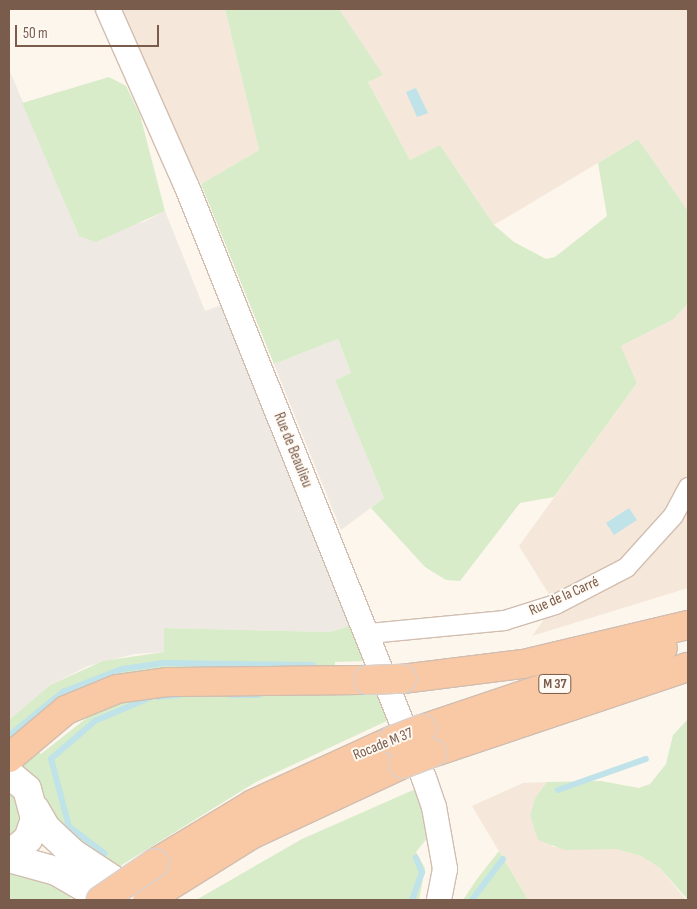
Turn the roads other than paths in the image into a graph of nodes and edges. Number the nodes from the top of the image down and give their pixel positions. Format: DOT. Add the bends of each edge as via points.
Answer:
graph roads {
  1 [pos="108,9"];
  2 [pos="688,486"];
  3 [pos="688,625"];
  4 [pos="369,633"];
  5 [pos="688,640"];
  6 [pos="688,667"];
  7 [pos="427,741"];
  8 [pos="398,752"];
  9 [pos="9,758"];
  10 [pos="9,774"];
  11 [pos="35,809"];
  12 [pos="9,857"];
  13 [pos="101,900"];
  14 [pos="106,900"];
  15 [pos="146,900"];
  16 [pos="439,900"];
  1 -- 4 [label="street, Rue de Beaulieu" via="173,152"];
  2 -- 4 [label="street, Rue de la Carré" via="674,515 626,567 555,604 504,620"];
  3 -- 9 [label="highway, bridge" via="523,664 402,679 175,682 117,689 66,710"];
  4 -- 16 [label="street, Rue de Beaulieu" via="434,807 445,869"];
  5 -- 7 [label="highway, Rocade M 37 / M 37"];
  6 -- 7 [label="highway, Rocade M 37 / M 37"];
  7 -- 8 [label="highway, Rocade M 37 / M 37, bridge"];
  8 -- 13 [label="highway, Rocade M 37 / M 37, bridge" via="252,804 155,862"];
  8 -- 15 [label="highway, Rocade M 37 / M 37"];
  10 -- 11 [label="main road" via="26,789"];
  11 -- 12 [label="main road" via="28,839"];
  11 -- 15 [label="main road" via="46,828 74,854"];
  12 -- 14 [label="main road" via="56,871"];
}
